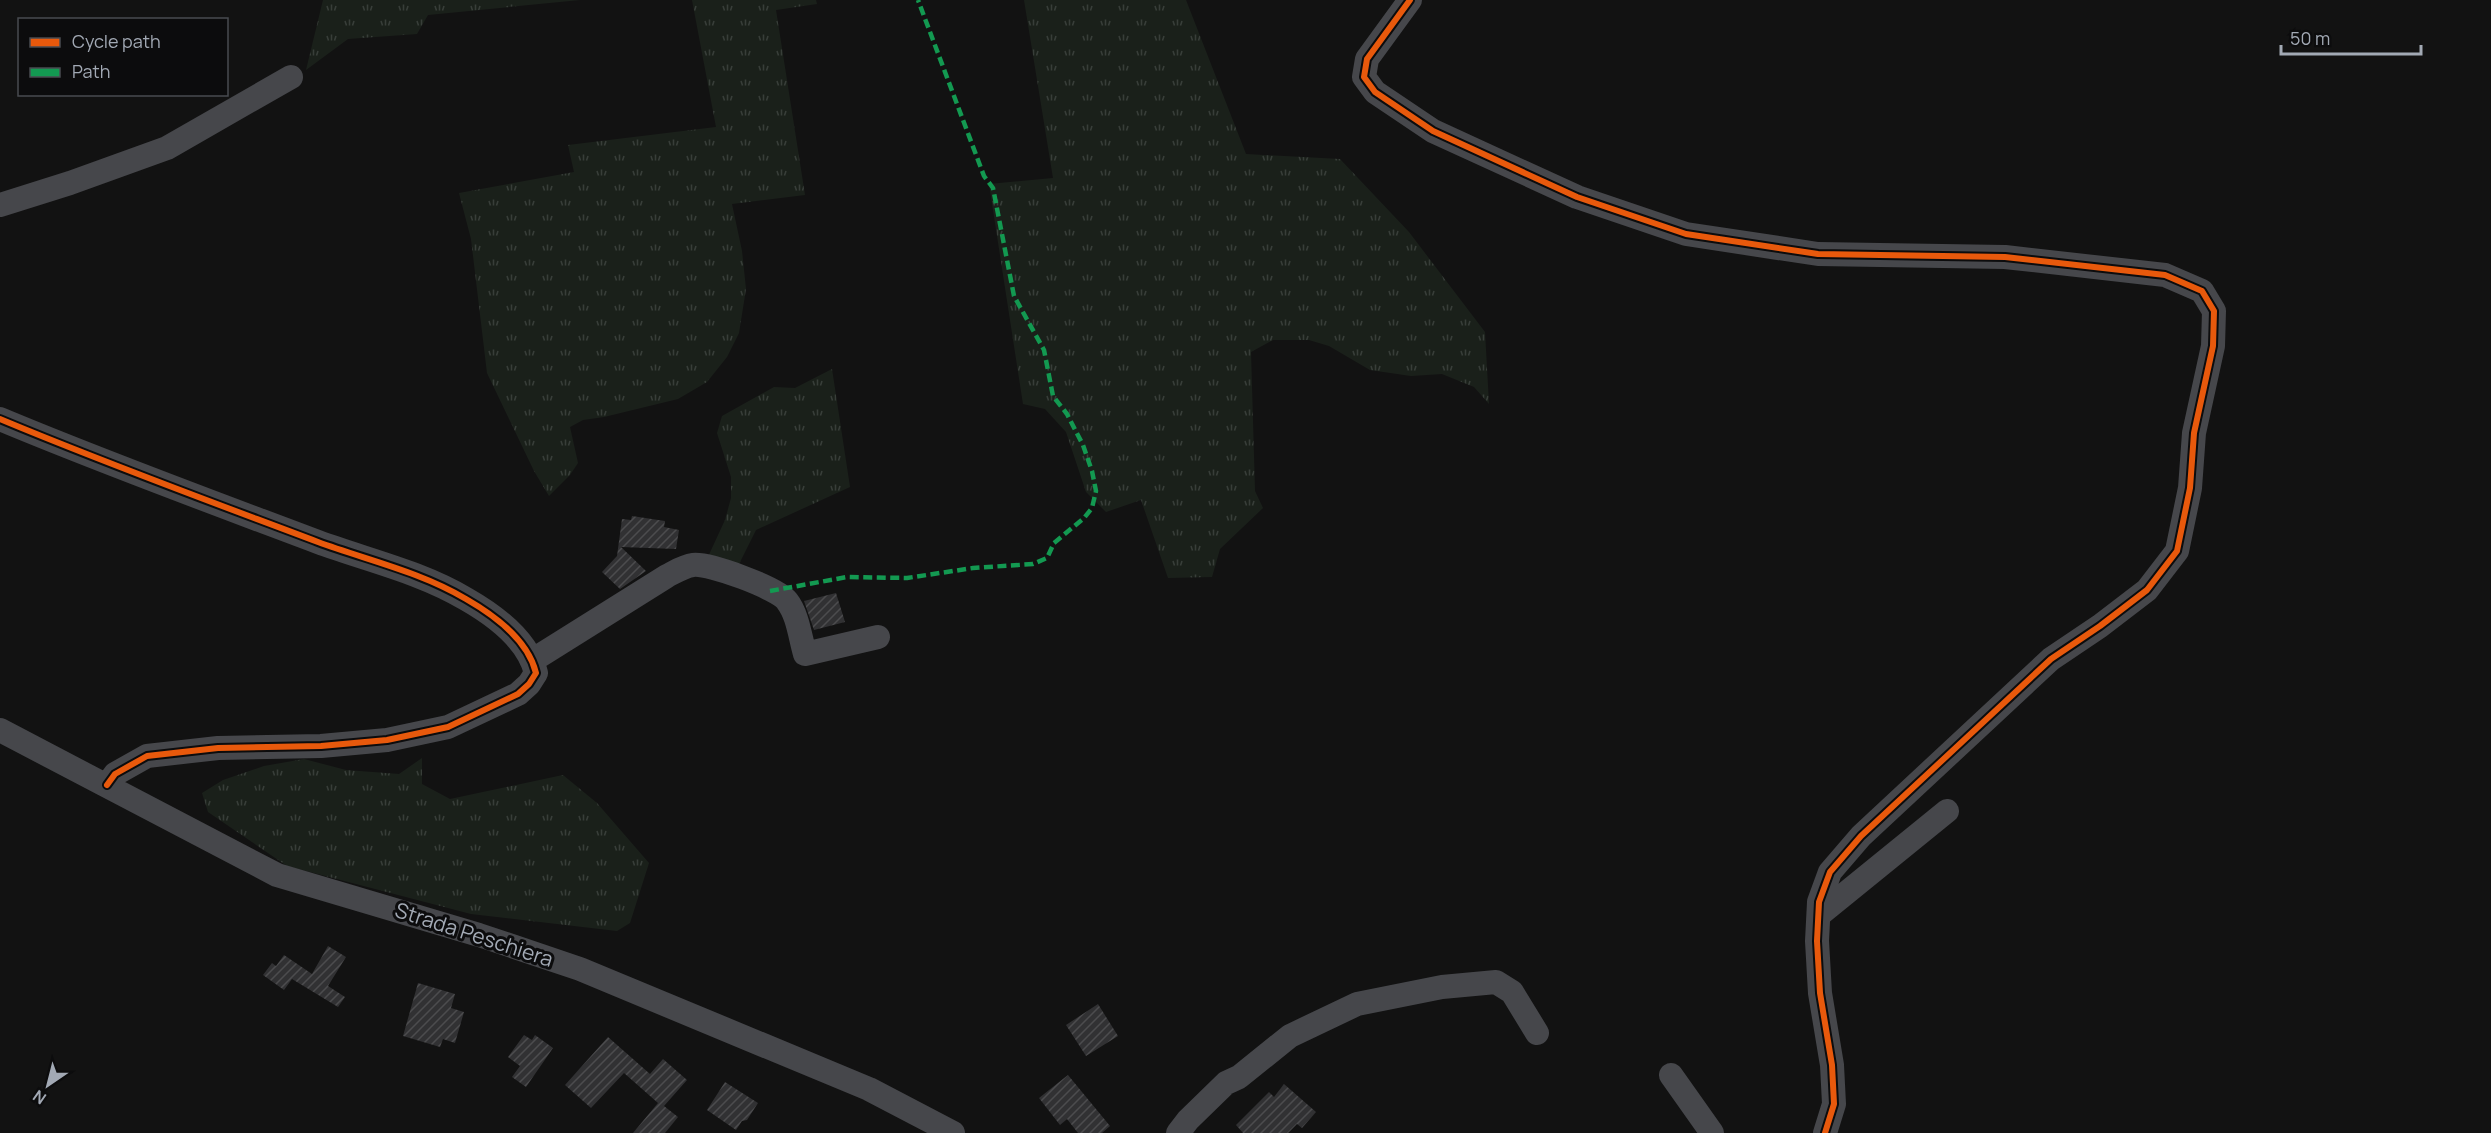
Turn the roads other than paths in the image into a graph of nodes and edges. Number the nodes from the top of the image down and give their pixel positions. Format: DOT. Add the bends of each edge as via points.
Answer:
graph roads {
  1 [pos="1410,0"];
  2 [pos="291,77"];
  3 [pos="0,205"];
  4 [pos="0,419"];
  5 [pos="878,637"];
  6 [pos="533,660"];
  7 [pos="0,730"];
  8 [pos="107,785"];
  9 [pos="1947,811"];
  10 [pos="1819,915"];
  11 [pos="1537,1033"];
  12 [pos="1671,1075"];
  13 [pos="1167,1130"];
  14 [pos="953,1133"];
  15 [pos="1712,1133"];
  16 [pos="1825,1133"];
  1 -- 10 [label="street" via="1367,59 1364,77 1375,92 1433,131 1577,197 1686,234 1818,254 2005,257 2165,276 2202,291 2214,311 2213,346 2194,433 2190,488 2177,551 2147,590 2051,659 1862,836 1830,872 1819,902"];
  2 -- 3 [label="street" via="167,148"];
  4 -- 6 [label="street" via="224,507 415,575 466,598 497,620"];
  5 -- 6 [label="street" via="805,654 786,598 710,566 691,565"];
  6 -- 8 [label="street" via="536,673 518,693 448,727 387,740 218,748 147,756 115,774"];
  7 -- 8 [label="street, Strada Peschiera"];
  8 -- 14 [label="street, Strada Peschiera" via="277,875 580,969 869,1089"];
  9 -- 10 [label="street"];
  10 -- 16 [label="street" via="1820,993 1834,1104"];
  11 -- 13 [label="street" via="1512,992 1496,982 1442,987 1357,1004 1290,1035 1226,1083 1188,1120"];
  12 -- 15 [label="street"];
}
